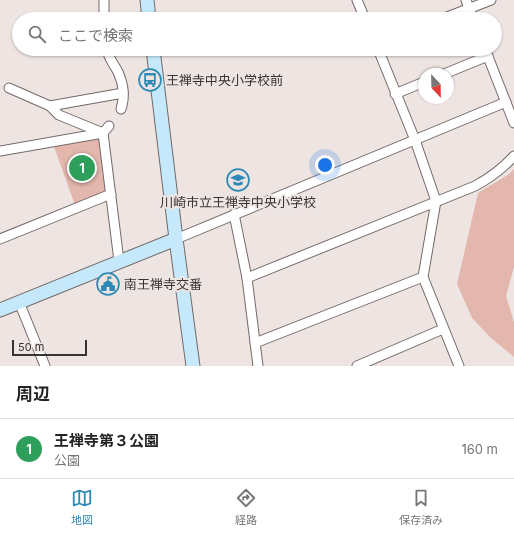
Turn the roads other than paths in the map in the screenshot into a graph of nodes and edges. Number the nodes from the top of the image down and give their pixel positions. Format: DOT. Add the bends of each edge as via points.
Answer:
graph roads {
  1 [pos="104,0"];
  2 [pos="147,0"];
  3 [pos="357,0"];
  4 [pos="491,0"];
  5 [pos="467,4"];
  6 [pos="104,12"];
  7 [pos="148,12"];
  8 [pos="362,12"];
  9 [pos="454,12"];
  10 [pos="109,56"];
  11 [pos="154,56"];
  12 [pos="381,56"];
  13 [pos="480,56"];
  14 [pos="487,56"];
  15 [pos="454,69"];
  16 [pos="418,85"];
  17 [pos="9,88"];
  18 [pos="123,94"];
  19 [pos="396,94"];
  20 [pos="506,102"];
  21 [pos="50,106"];
  22 [pos="121,109"];
  23 [pos="514,123"];
  24 [pos="106,129"];
  25 [pos="415,140"];
  26 [pos="0,151"];
  27 [pos="514,156"];
  28 [pos="111,194"];
  29 [pos="436,201"];
  30 [pos="234,214"];
  31 [pos="0,239"];
  32 [pos="176,239"];
  33 [pos="119,261"];
  34 [pos="424,277"];
  35 [pos="247,278"];
  36 [pos="19,302"];
  37 [pos="0,310"];
  38 [pos="443,329"];
  39 [pos="255,343"];
  40 [pos="45,366"];
  41 [pos="193,366"];
  42 [pos="258,366"];
  43 [pos="357,366"];
  44 [pos="459,366"];
  1 -- 6 [label="street"];
  2 -- 7 [label="street"];
  3 -- 8 [label="street"];
  4 -- 5 [label="street"];
  5 -- 9 [label="street"];
  10 -- 18 [label="street" via="118,73"];
  11 -- 32 [label="street"];
  12 -- 19 [label="street"];
  13 -- 15 [label="street"];
  14 -- 20 [label="street"];
  16 -- 19 [label="street"];
  17 -- 21 [label="street"];
  18 -- 21 [label="street"];
  18 -- 22 [label="street"];
  19 -- 25 [label="street"];
  20 -- 23 [label="street"];
  20 -- 25 [label="street"];
  21 -- 24 [label="street" via="59,116"];
  24 -- 26 [label="street"];
  24 -- 28 [label="street"];
  25 -- 29 [label="street"];
  25 -- 30 [label="street"];
  27 -- 29 [label="street" via="482,182"];
  28 -- 31 [label="street"];
  28 -- 33 [label="street"];
  29 -- 34 [label="street"];
  29 -- 35 [label="street"];
  30 -- 32 [label="street"];
  30 -- 35 [label="street"];
  32 -- 33 [label="street"];
  32 -- 41 [label="street"];
  33 -- 36 [label="street"];
  34 -- 38 [label="street"];
  34 -- 39 [label="street"];
  35 -- 39 [label="street"];
  36 -- 37 [label="street"];
  36 -- 40 [label="street"];
  38 -- 43 [label="street"];
  38 -- 44 [label="street"];
  39 -- 42 [label="street"];
}
